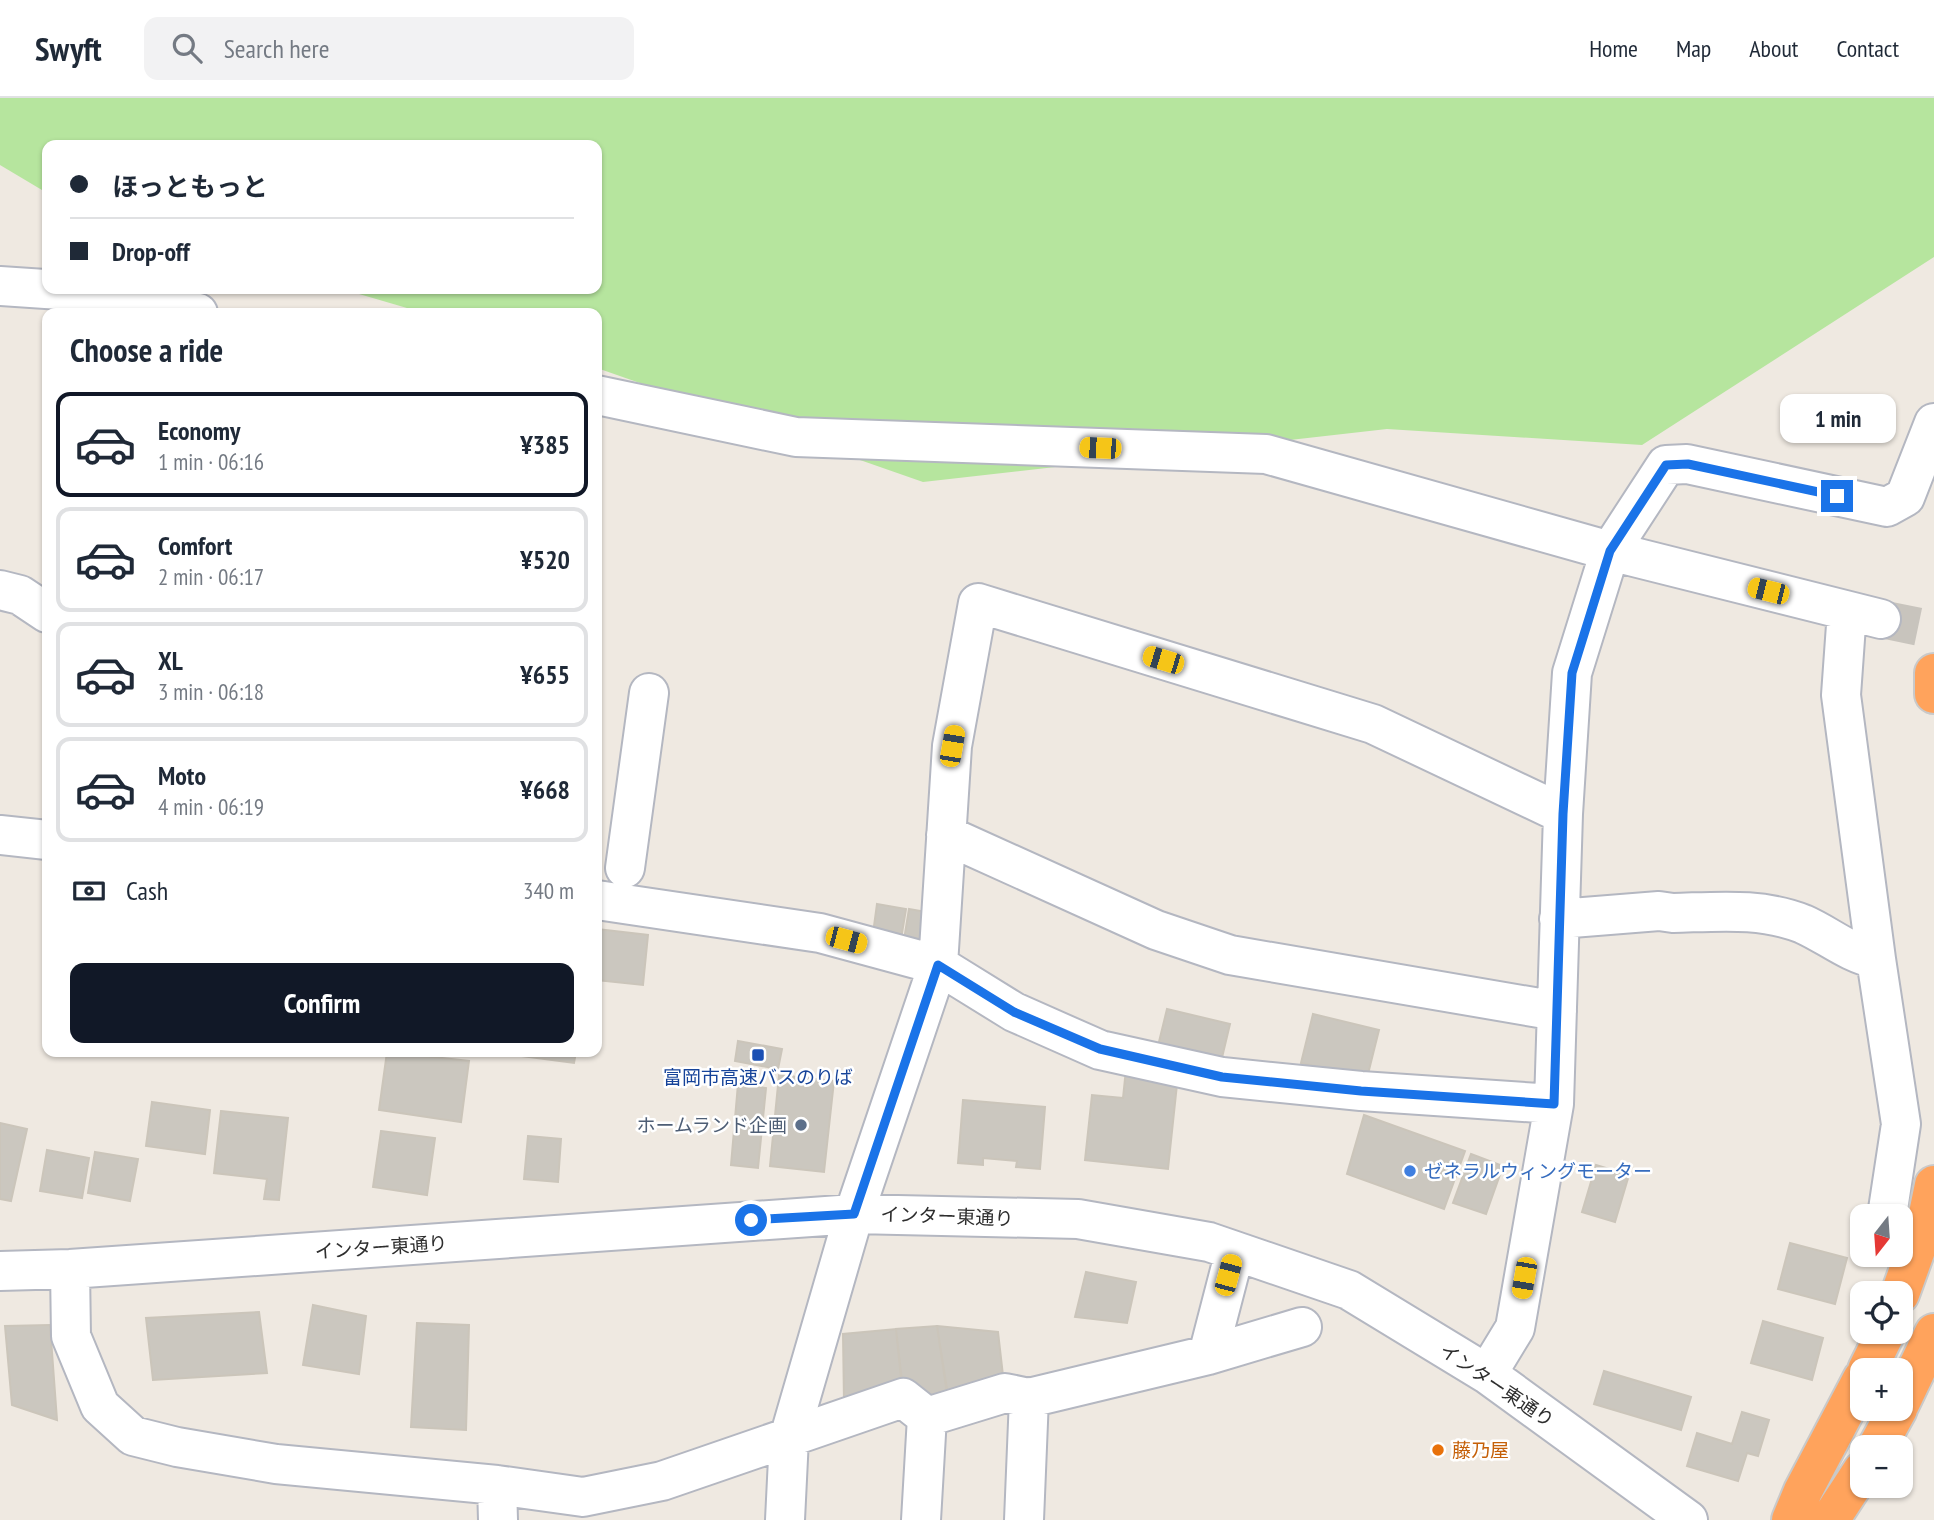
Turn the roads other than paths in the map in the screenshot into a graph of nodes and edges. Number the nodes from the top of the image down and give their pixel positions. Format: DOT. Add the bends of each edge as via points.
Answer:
graph roads {
  1 [pos="0,286"];
  2 [pos="42,289"];
  3 [pos="100,294"];
  4 [pos="172,308"];
  5 [pos="602,396"];
  6 [pos="1934,423"];
  7 [pos="1610,551"];
  8 [pos="0,590"];
  9 [pos="42,609"];
  10 [pos="1934,673"];
  11 [pos="649,693"];
  12 [pos="1934,694"];
  13 [pos="1563,814"];
  14 [pos="0,835"];
  15 [pos="946,835"];
  16 [pos="42,839"];
  17 [pos="602,846"];
  18 [pos="625,868"];
  19 [pos="602,901"];
  20 [pos="662,909"];
  21 [pos="1559,919"];
  22 [pos="1876,959"];
  23 [pos="938,965"];
  24 [pos="1557,1011"];
  25 [pos="1554,1104"];
  26 [pos="1934,1185"];
  27 [pos="1889,1204"];
  28 [pos="854,1214"];
  29 [pos="1235,1251"];
  30 [pos="70,1269"];
  31 [pos="0,1271"];
  32 [pos="1905,1281"];
  33 [pos="1302,1327"];
  34 [pos="1934,1333"];
  35 [pos="1208,1355"];
  36 [pos="1487,1374"];
  37 [pos="1913,1377"];
  38 [pos="1029,1398"];
  39 [pos="1850,1403"];
  40 [pos="926,1417"];
  41 [pos="789,1438"];
  42 [pos="1850,1489"];
  43 [pos="497,1503"];
  44 [pos="785,1520"];
  45 [pos="921,1520"];
  46 [pos="1024,1520"];
  47 [pos="1688,1520"];
  48 [pos="1791,1520"];
  49 [pos="1830,1520"];
  1 -- 2 [label="street"];
  3 -- 4 [label="street"];
  5 -- 7 [label="street" via="796,438 1266,454"];
  6 -- 7 [label="street" via="1905,497 1887,507 1688,464 1666,465"];
  7 -- 13 [label="street" via="1572,673"];
  7 -- 22 [label="street" via="1864,615 1841,695"];
  8 -- 9 [label="street" via="20,595"];
  10 -- 12 [label="highway"];
  11 -- 18 [label="street"];
  13 -- 15 [label="street" via="1373,724 978,603 952,746"];
  13 -- 21 [label="street"];
  14 -- 16 [label="street"];
  15 -- 23 [label="street"];
  15 -- 24 [label="street" via="1156,930 1230,955"];
  17 -- 18 [label="street"];
  18 -- 20 [label="street"];
  19 -- 20 [label="street"];
  20 -- 23 [label="street" via="820,933"];
  21 -- 22 [label="street" via="1659,911 1760,912 1802,924 1859,956"];
  21 -- 24 [label="street"];
  22 -- 27 [label="street" via="1901,1124"];
  23 -- 25 [label="street" via="1014,1012 1100,1049 1222,1077"];
  23 -- 28 [label="street"];
  24 -- 25 [label="street"];
  25 -- 36 [label="street" via="1515,1328"];
  26 -- 32 [label="highway"];
  28 -- 29 [label="street, インター東通り" via="1078,1219 1209,1242"];
  28 -- 30 [label="street, インター東通り"];
  28 -- 41 [label="street"];
  29 -- 35 [label="street"];
  29 -- 36 [label="street, インター東通り" via="1349,1290"];
  30 -- 31 [label="street, インター東通り"];
  30 -- 43 [label="street" via="71,1336 100,1406 133,1436"];
  33 -- 35 [label="street"];
  34 -- 37 [label="highway"];
  35 -- 38 [label="street"];
  36 -- 47 [label="street, インター東通り"];
  38 -- 40 [label="street" via="1005,1393"];
  38 -- 46 [label="street"];
  39 -- 48 [label="highway"];
  40 -- 41 [label="street" via="903,1398"];
  40 -- 45 [label="street"];
  41 -- 43 [label="street" via="662,1481 583,1497"];
  41 -- 44 [label="street"];
  42 -- 49 [label="highway"];
}
